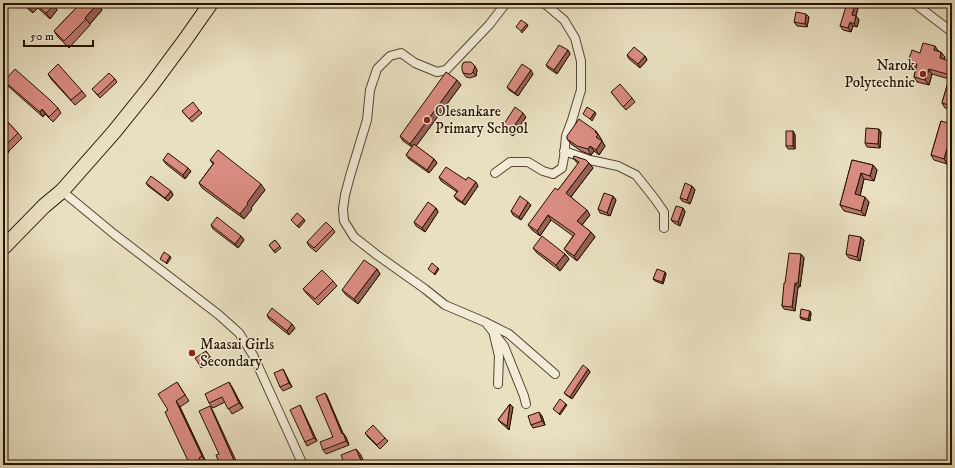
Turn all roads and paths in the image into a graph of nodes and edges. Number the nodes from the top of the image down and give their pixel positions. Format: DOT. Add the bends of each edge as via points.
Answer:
graph roads {
  1 [pos="211,3"];
  2 [pos="506,3"];
  3 [pos="544,3"];
  4 [pos="914,3"];
  5 [pos="952,32"];
  6 [pos="564,151"];
  7 [pos="495,173"];
  8 [pos="62,191"];
  9 [pos="664,228"];
  10 [pos="3,248"];
  11 [pos="485,322"];
  12 [pos="494,334"];
  13 [pos="555,374"];
  14 [pos="498,384"];
  15 [pos="526,404"];
  16 [pos="303,465"];
  1 -- 8 [label="highway" via="114,132"];
  2 -- 11 [label="street" via="446,70 437,72 415,63 401,53 390,56 378,69 370,90 367,120 343,209 344,221 354,237 445,305"];
  3 -- 6 [label="street" via="564,20 575,38 581,61 581,90 566,136"];
  4 -- 5 [label="street"];
  6 -- 7 [label="street" via="562,168 553,174 528,162 510,162"];
  6 -- 9 [label="street" via="618,166 636,175 664,212"];
  8 -- 10 [label="highway"];
  8 -- 16 [label="street" via="239,333 253,355"];
  11 -- 12 [label="street"];
  11 -- 13 [label="street" via="509,334"];
  12 -- 14 [label="street" via="499,356"];
  12 -- 15 [label="street" via="504,346"];
}
